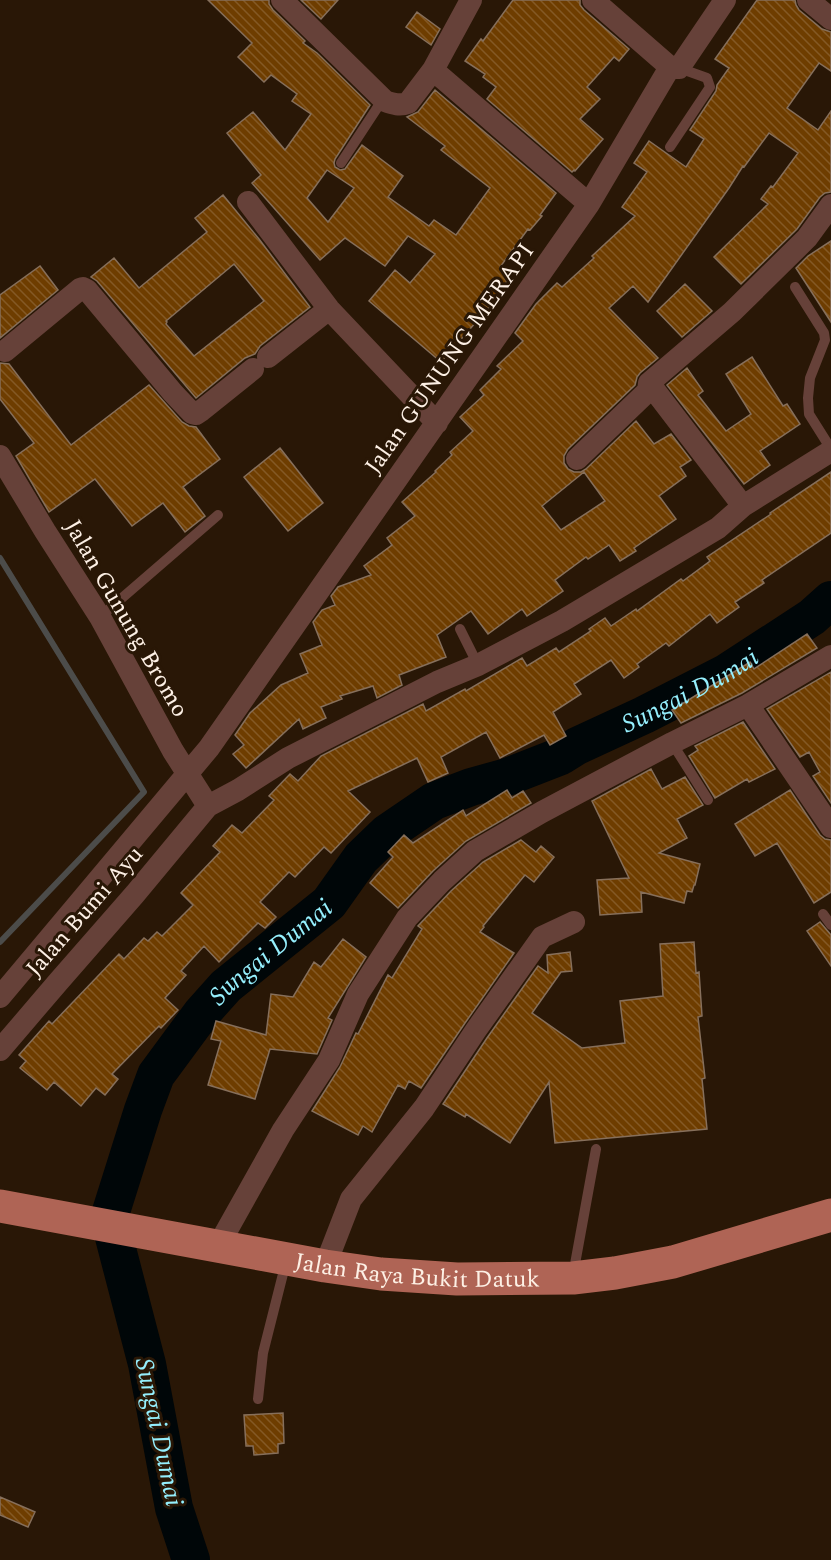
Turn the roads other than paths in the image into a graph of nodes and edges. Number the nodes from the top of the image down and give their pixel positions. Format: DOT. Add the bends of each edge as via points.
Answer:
graph roads {
  1 [pos="282,0"];
  2 [pos="593,0"];
  3 [pos="725,0"];
  4 [pos="808,0"];
  5 [pos="467,2"];
  6 [pos="831,19"];
  7 [pos="675,68"];
  8 [pos="433,70"];
  9 [pos="383,99"];
  10 [pos="670,147"];
  11 [pos="341,163"];
  12 [pos="248,202"];
  13 [pos="589,204"];
  14 [pos="831,206"];
  15 [pos="795,287"];
  16 [pos="329,309"];
  17 [pos="5,351"];
  18 [pos="649,383"];
  19 [pos="437,423"];
  20 [pos="831,450"];
  21 [pos="0,456"];
  22 [pos="577,459"];
  23 [pos="743,507"];
  24 [pos="218,515"];
  25 [pos="100,617"];
  26 [pos="460,629"];
  27 [pos="831,656"];
  28 [pos="478,664"];
  29 [pos="748,705"];
  30 [pos="672,743"];
  31 [pos="209,748"];
  32 [pos="188,775"];
  33 [pos="708,800"];
  34 [pos="208,806"];
  35 [pos="831,827"];
  36 [pos="823,914"];
  37 [pos="574,922"];
  38 [pos="831,925"];
  39 [pos="0,997"];
  40 [pos="0,1050"];
  41 [pos="596,1149"];
  42 [pos="0,1206"];
  43 [pos="831,1215"];
  44 [pos="218,1246"];
  45 [pos="287,1259"];
  46 [pos="325,1266"];
  47 [pos="573,1278"];
  48 [pos="258,1399"];
  1 -- 9 [label="street"];
  2 -- 7 [label="street"];
  3 -- 7 [label="street, Jalan GUNUNG MERAPI"];
  4 -- 6 [label="street"];
  5 -- 8 [label="street"];
  7 -- 10 [label="lane" via="707,78 710,87"];
  7 -- 13 [label="street, Jalan GUNUNG MERAPI"];
  8 -- 9 [label="street" via="408,103 395,105"];
  8 -- 13 [label="street"];
  9 -- 11 [label="lane"];
  12 -- 16 [label="street"];
  13 -- 19 [label="street, Jalan GUNUNG MERAPI"];
  14 -- 18 [label="street" via="807,238 732,312"];
  15 -- 20 [label="lane" via="824,333 808,398 809,414"];
  16 -- 17 [label="street" via="196,414 173,393 83,288"];
  16 -- 19 [label="street"];
  18 -- 22 [label="street" via="648,391"];
  18 -- 23 [label="street"];
  19 -- 31 [label="street, Jalan GUNUNG MERAPI"];
  20 -- 23 [label="street"];
  21 -- 25 [label="street, Jalan Gunung Bromo"];
  23 -- 28 [label="street" via="718,528 605,596"];
  24 -- 25 [label="lane"];
  25 -- 32 [label="street, Jalan Gunung Bromo"];
  26 -- 28 [label="lane"];
  27 -- 29 [label="street"];
  28 -- 34 [label="street" via="288,758"];
  29 -- 30 [label="street"];
  29 -- 35 [label="street"];
  30 -- 33 [label="lane"];
  30 -- 44 [label="street" via="475,851 407,918 358,994 329,1060 283,1130"];
  31 -- 32 [label="street, Jalan GUNUNG MERAPI"];
  31 -- 34 [label="street"];
  32 -- 34 [label="street, Jalan Gunung Bromo"];
  32 -- 39 [label="street, Jalan Bumi Ayu"];
  34 -- 40 [label="street, Jalan Bumi Ayu"];
  36 -- 38 [label="lane"];
  37 -- 46 [label="street" via="542,937 424,1108 351,1199"];
  41 -- 47 [label="lane"];
  42 -- 44 [label="main road, Jalan Raya Bukit Datuk"];
  43 -- 47 [label="main road, Jalan Raya Bukit Datuk" via="673,1262"];
  44 -- 45 [label="main road, Jalan Raya Bukit Datuk"];
  45 -- 46 [label="main road, Jalan Raya Bukit Datuk"];
  45 -- 48 [label="lane" via="263,1353"];
  46 -- 47 [label="main road, Jalan Raya Bukit Datuk" via="457,1280"];
}
